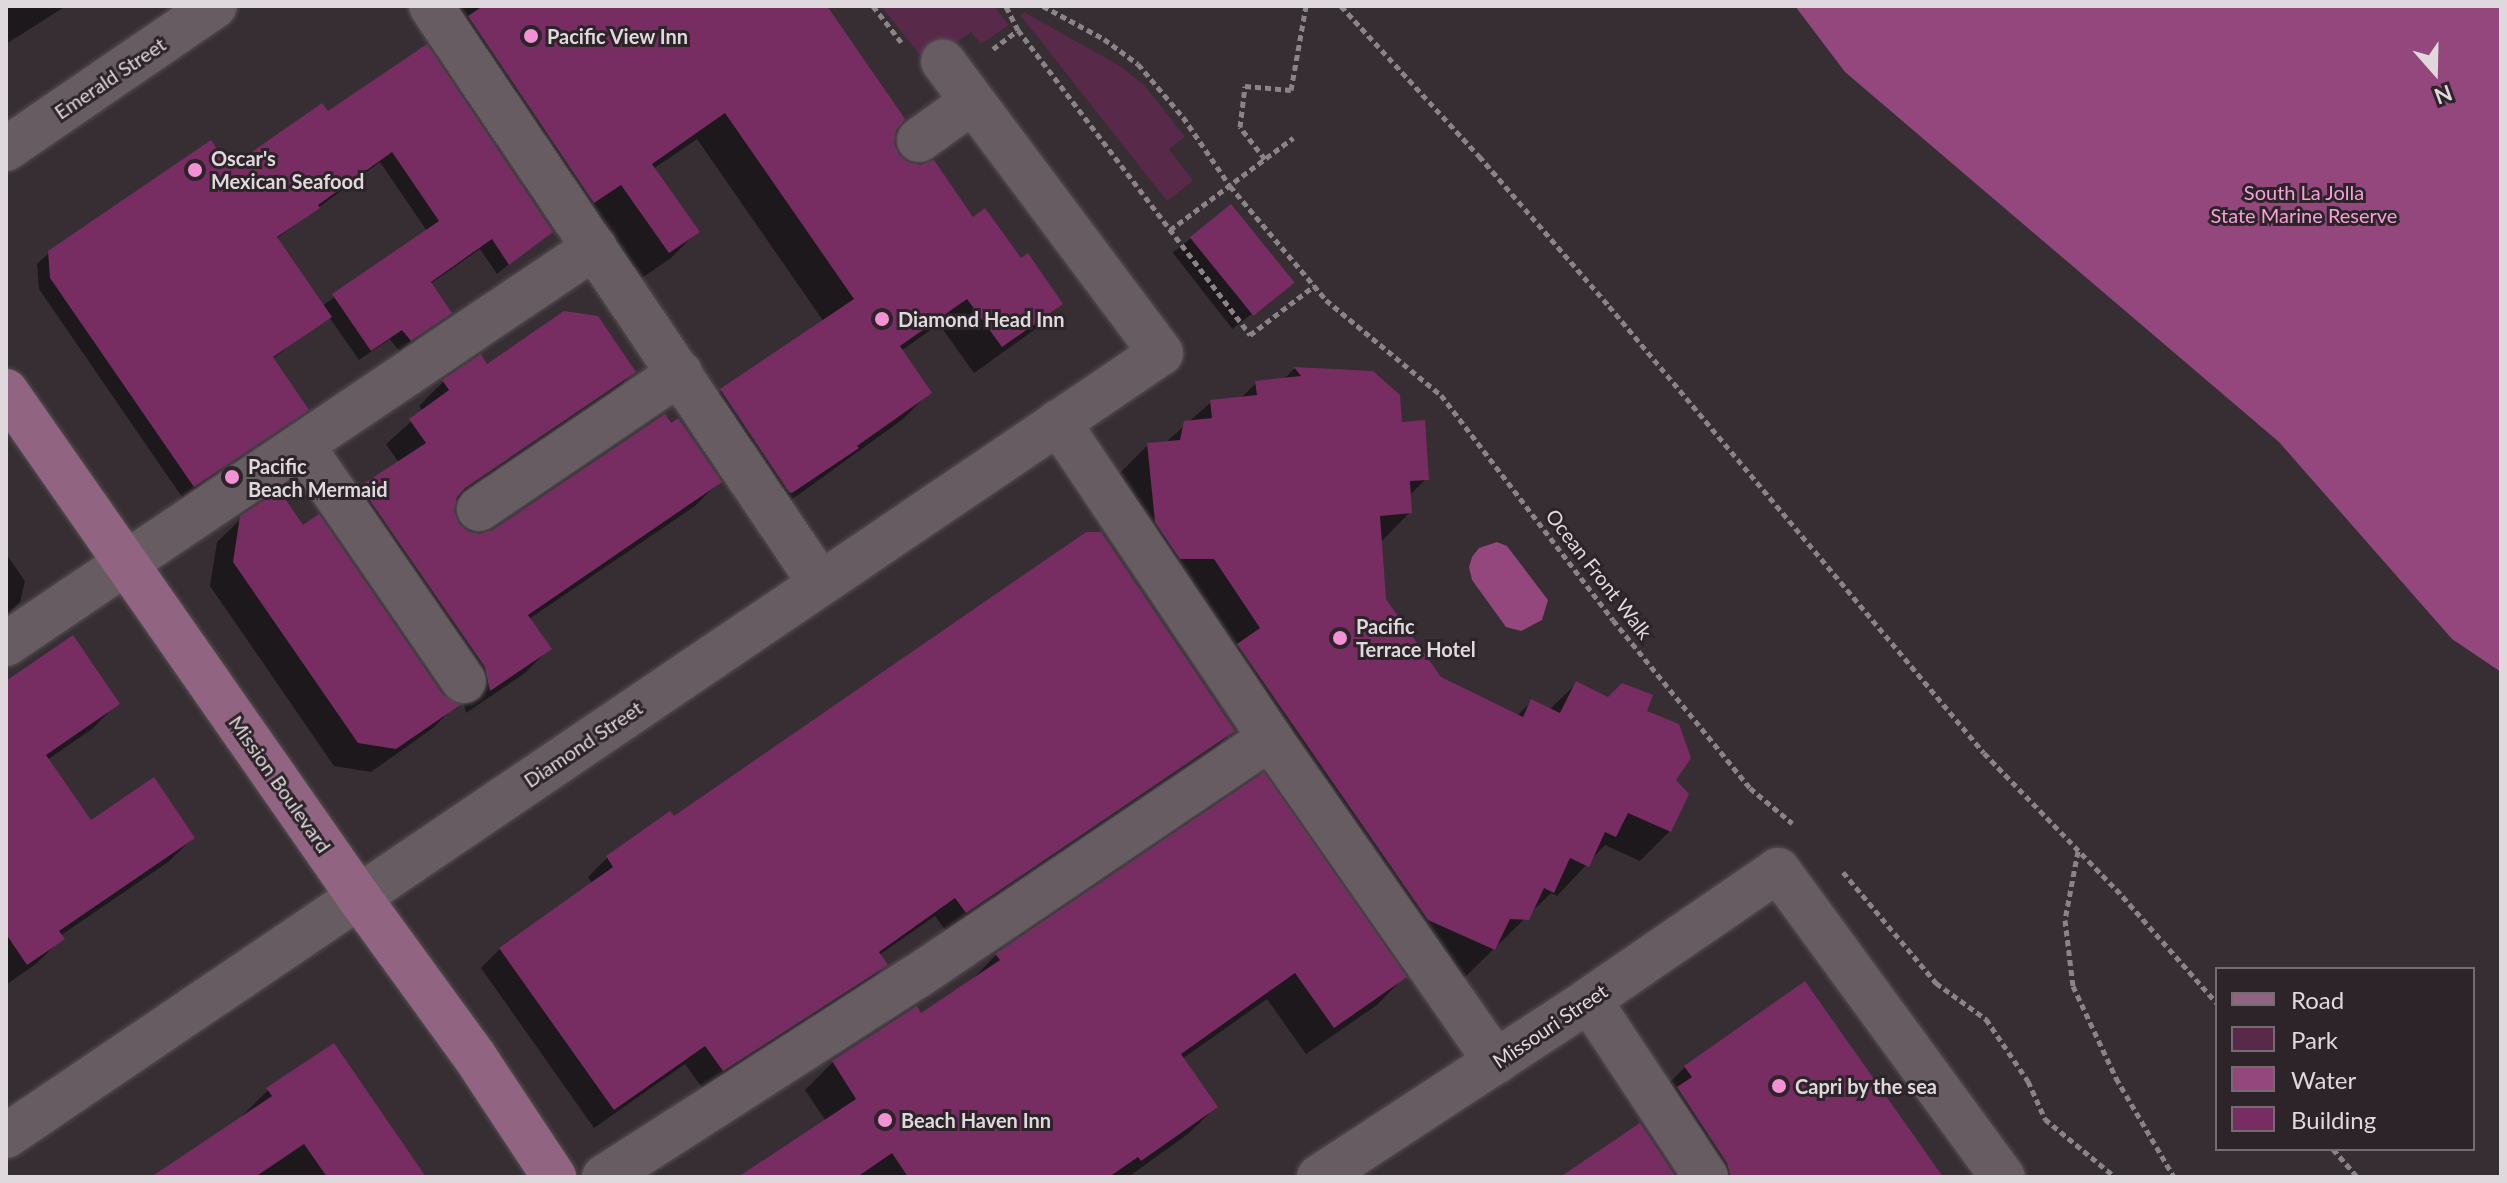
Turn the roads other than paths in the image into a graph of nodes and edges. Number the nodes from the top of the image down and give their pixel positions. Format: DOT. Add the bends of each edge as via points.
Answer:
graph roads {
  1 [pos="215,6"];
  2 [pos="431,6"];
  3 [pos="943,62"];
  4 [pos="972,102"];
  5 [pos="919,140"];
  6 [pos="6,149"];
  7 [pos="595,247"];
  8 [pos="680,373"];
  9 [pos="6,391"];
  10 [pos="1058,422"];
  11 [pos="303,447"];
  12 [pos="479,509"];
  13 [pos="126,565"];
  14 [pos="820,583"];
  15 [pos="6,644"];
  16 [pos="464,681"];
  17 [pos="1270,738"];
  18 [pos="358,896"];
  19 [pos="1589,1000"];
  20 [pos="1496,1062"];
  21 [pos="6,1136"];
  22 [pos="554,1177"];
  23 [pos="604,1177"];
  24 [pos="1319,1177"];
  25 [pos="1706,1177"];
  26 [pos="2003,1177"];
  1 -- 6 [label="street, Emerald Street"];
  2 -- 7 [label="street"];
  3 -- 4 [label="street"];
  4 -- 5 [label="street"];
  4 -- 10 [label="street, Diamond Street" via="1161,353"];
  7 -- 8 [label="street"];
  7 -- 11 [label="street"];
  8 -- 12 [label="street"];
  8 -- 14 [label="street"];
  9 -- 13 [label="main road, Mission Boulevard"];
  10 -- 14 [label="street, Diamond Street"];
  10 -- 17 [label="street"];
  11 -- 13 [label="street"];
  11 -- 16 [label="street"];
  13 -- 15 [label="street"];
  13 -- 18 [label="main road, Mission Boulevard"];
  14 -- 18 [label="street, Diamond Street"];
  17 -- 20 [label="street"];
  17 -- 23 [label="street" via="916,977"];
  18 -- 21 [label="street, Diamond Street"];
  18 -- 22 [label="main road, Mission Boulevard"];
  19 -- 20 [label="street, Missouri Street"];
  19 -- 25 [label="street"];
  19 -- 26 [label="street, Missouri Street" via="1778,870"];
  20 -- 24 [label="street, Missouri Street"];
}
